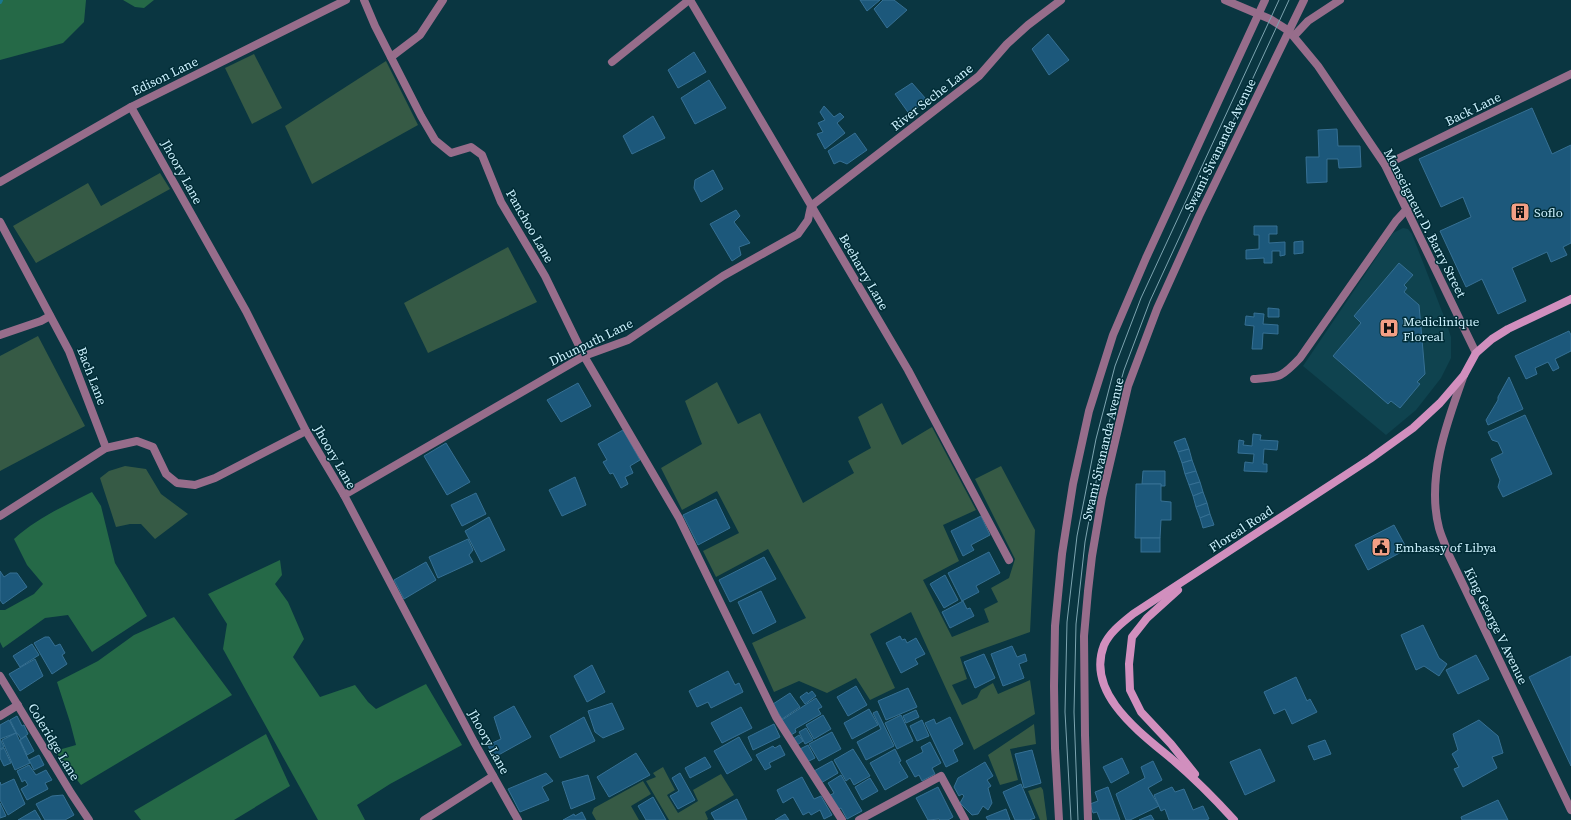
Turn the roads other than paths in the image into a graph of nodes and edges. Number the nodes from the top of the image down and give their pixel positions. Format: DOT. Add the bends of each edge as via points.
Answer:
graph roads {
  1 [pos="346,0"];
  2 [pos="364,0"];
  3 [pos="443,0"];
  4 [pos="689,0"];
  5 [pos="1061,0"];
  6 [pos="1225,0"];
  7 [pos="1265,0"];
  8 [pos="1304,0"];
  9 [pos="1340,0"];
  10 [pos="1258,14"];
  11 [pos="1291,33"];
  12 [pos="391,57"];
  13 [pos="612,62"];
  14 [pos="1571,74"];
  15 [pos="131,107"];
  16 [pos="1386,165"];
  17 [pos="0,182"];
  18 [pos="811,206"];
  19 [pos="1407,209"];
  20 [pos="0,222"];
  21 [pos="1571,299"];
  22 [pos="50,316"];
  23 [pos="0,335"];
  24 [pos="1476,353"];
  25 [pos="584,356"];
  26 [pos="1464,375"];
  27 [pos="1254,380"];
  28 [pos="306,431"];
  29 [pos="106,448"];
  30 [pos="344,495"];
  31 [pos="0,516"];
  32 [pos="1010,560"];
  33 [pos="1198,572"];
  34 [pos="0,676"];
  35 [pos="18,705"];
  36 [pos="0,716"];
  37 [pos="493,776"];
  38 [pos="1212,796"];
  39 [pos="1571,810"];
  40 [pos="89,820"];
  41 [pos="424,820"];
  42 [pos="518,820"];
  43 [pos="842,820"];
  44 [pos="859,820"];
  45 [pos="965,820"];
  46 [pos="1059,820"];
  47 [pos="1088,820"];
  48 [pos="1234,820"];
  1 -- 15 [label="street, Edison Lane"];
  2 -- 12 [label="street"];
  3 -- 12 [label="street" via="420,35"];
  4 -- 13 [label="street"];
  4 -- 18 [label="street, Beeharry Lane"];
  5 -- 18 [label="street, River Seche Lane" via="1007,44 979,76"];
  6 -- 10 [label="street"];
  7 -- 10 [label="street"];
  8 -- 11 [label="street, Swami Sivananda Avenue"];
  9 -- 11 [label="street"];
  10 -- 11 [label="street" via="1278,23"];
  10 -- 46 [label="street" via="1113,335 1089,411 1073,484 1062,554 1055,626 1055,748"];
  11 -- 16 [label="street, Monseigneur D. Barry Street" via="1318,66"];
  11 -- 47 [label="street, Swami Sivananda Avenue" via="1199,216 1157,309 1128,386 1102,497 1088,591 1084,636"];
  12 -- 25 [label="street, Panchoo Lane" via="435,140 451,153 470,147 482,155 501,202 545,276"];
  14 -- 16 [label="street, Back Lane"];
  15 -- 17 [label="street, Edison Lane"];
  15 -- 28 [label="street, Jhoory Lane" via="246,311"];
  16 -- 19 [label="street, Monseigneur D. Barry Street"];
  18 -- 25 [label="street, Dhunputh Lane" via="808,220 798,234 723,276 628,340"];
  18 -- 32 [label="street, Beeharry Lane" via="908,370"];
  19 -- 24 [label="street, Monseigneur D. Barry Street"];
  19 -- 27 [label="street" via="1300,358 1277,377"];
  20 -- 22 [label="street, Bach Lane"];
  21 -- 24 [label="main road, Floreal Road" via="1492,338"];
  22 -- 23 [label="street"];
  22 -- 29 [label="street, Bach Lane" via="70,351"];
  24 -- 26 [label="main road, Floreal Road"];
  25 -- 30 [label="street, Dhunputh Lane"];
  25 -- 43 [label="street" via="679,518 776,717"];
  26 -- 33 [label="main road, Floreal Road" via="1440,403 1413,428"];
  26 -- 39 [label="street, King George V Avenue" via="1450,414 1438,463 1435,487 1439,528 1447,551"];
  28 -- 29 [label="street" via="215,478 195,485 177,483 166,474 153,447 137,441"];
  28 -- 30 [label="street, Jhoory Lane"];
  29 -- 31 [label="street"];
  30 -- 37 [label="street, Jhoory Lane"];
  33 -- 38 [label="main road" via="1147,618 1132,637 1130,690 1141,712"];
  33 -- 38 [label="main road, Floreal Road" via="1133,614 1119,626 1104,645 1101,660 1105,687 1117,708 1135,729"];
  34 -- 35 [label="street, Coleridge Lane"];
  35 -- 36 [label="street"];
  35 -- 40 [label="street, Coleridge Lane"];
  37 -- 41 [label="street"];
  37 -- 42 [label="street, Jhoory Lane"];
  38 -- 48 [label="main road, Floreal Road"];
  44 -- 45 [label="street" via="942,776"];
}
